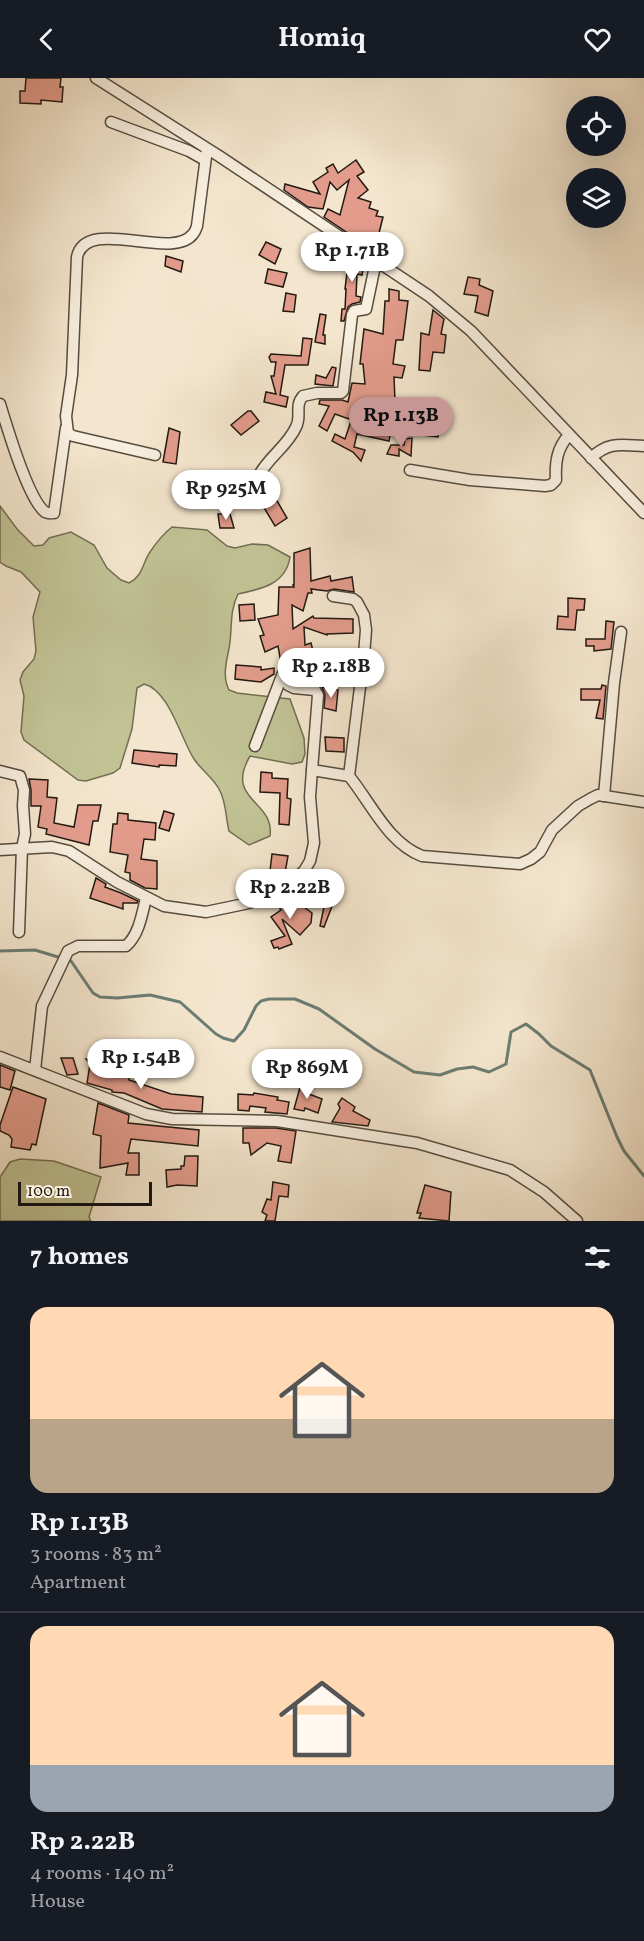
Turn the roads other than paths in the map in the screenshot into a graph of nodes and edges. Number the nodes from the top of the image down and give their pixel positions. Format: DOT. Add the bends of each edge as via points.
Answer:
graph roads {
  1 [pos="96,78"];
  2 [pos="111,122"];
  3 [pos="206,155"];
  4 [pos="376,261"];
  5 [pos="0,404"];
  6 [pos="66,427"];
  7 [pos="569,435"];
  8 [pos="644,446"];
  9 [pos="154,454"];
  10 [pos="591,458"];
  11 [pos="410,470"];
  12 [pos="258,477"];
  13 [pos="644,513"];
  14 [pos="333,596"];
  15 [pos="621,632"];
  16 [pos="255,746"];
  17 [pos="312,770"];
  18 [pos="0,771"];
  19 [pos="349,776"];
  20 [pos="604,796"];
  21 [pos="644,802"];
  22 [pos="22,848"];
  23 [pos="0,850"];
  24 [pos="146,898"];
  25 [pos="19,932"];
  26 [pos="0,1056"];
  27 [pos="35,1070"];
  28 [pos="577,1221"];
  1 -- 3 [label="street"];
  2 -- 3 [label="street"];
  3 -- 4 [label="street"];
  3 -- 6 [label="street" via="197,226 188,239 165,243 97,239 78,249"];
  4 -- 7 [label="street" via="429,296 471,331"];
  4 -- 12 [label="street" via="366,309 352,315 343,391 303,396 298,403 300,416 296,428"];
  5 -- 6 [label="street" via="24,476 43,510 50,514 54,513"];
  6 -- 9 [label="street" via="73,436"];
  7 -- 10 [label="street"];
  7 -- 11 [label="street" via="561,443 556,480 551,485 470,480"];
  8 -- 10 [label="street" via="612,444"];
  10 -- 13 [label="street"];
  14 -- 19 [label="street" via="357,602 366,630"];
  15 -- 20 [label="street"];
  16 -- 17 [label="street" via="283,673 288,685 315,690 318,695"];
  17 -- 19 [label="street"];
  17 -- 24 [label="street" via="314,850 304,871 281,891 206,912 164,906"];
  18 -- 22 [label="street" via="20,776 23,782"];
  19 -- 20 [label="street" via="406,849 422,856 510,864 531,859 578,806 598,795"];
  20 -- 21 [label="street"];
  22 -- 23 [label="street"];
  22 -- 24 [label="street" via="69,851"];
  22 -- 25 [label="street"];
  24 -- 27 [label="street" via="136,933 126,946 78,946 68,951 42,1006"];
  26 -- 27 [label="street"];
  27 -- 28 [label="street" via="146,1114 172,1119 277,1121 417,1143 510,1170 544,1192"];
}
